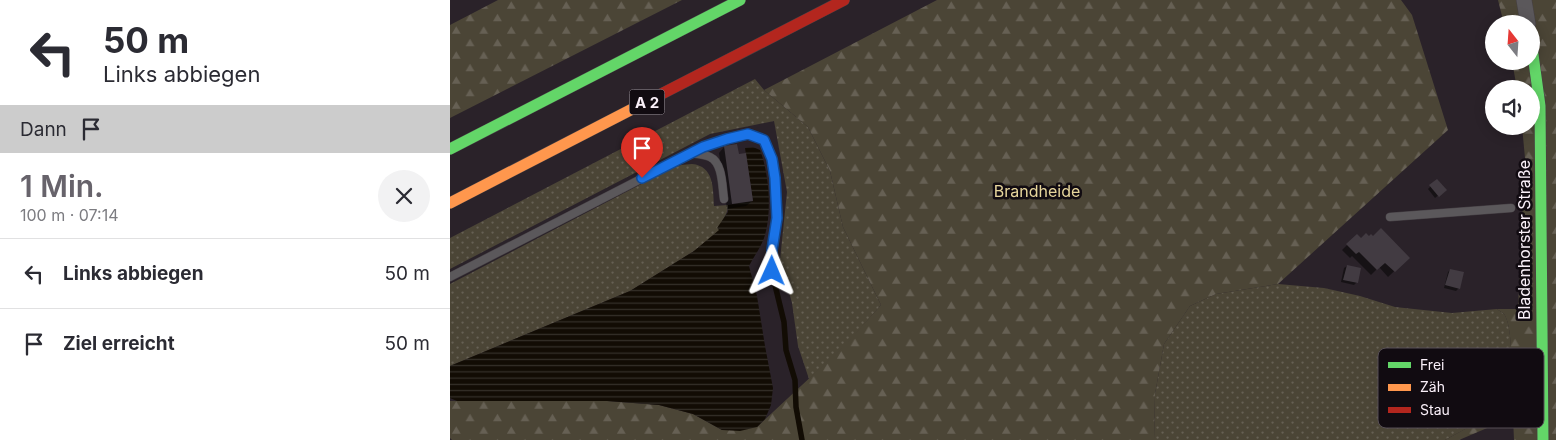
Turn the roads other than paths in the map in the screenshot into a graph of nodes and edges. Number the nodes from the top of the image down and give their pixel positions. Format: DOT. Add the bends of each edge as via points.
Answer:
graph roads {
  1 [pos="740,0"];
  2 [pos="844,0"];
  3 [pos="1524,0"];
  4 [pos="1526,15"];
  5 [pos="1535,70"];
  6 [pos="450,149"];
  7 [pos="690,153"];
  8 [pos="724,199"];
  9 [pos="450,203"];
  10 [pos="1511,208"];
  11 [pos="1390,217"];
  12 [pos="772,271"];
  13 [pos="450,277"];
  14 [pos="1542,348"];
  1 -- 6 [label="main road"];
  2 -- 9 [label="main road, A 2"];
  3 -- 4 [label="street"];
  5 -- 14 [label="main road, Bladenhorster Straße" via="1540,106"];
  7 -- 8 [label="lane" via="715,160"];
  7 -- 12 [label="lane" via="748,134 764,140 775,178 777,218"];
  7 -- 13 [label="lane"];
  10 -- 11 [label="lane"];
}
